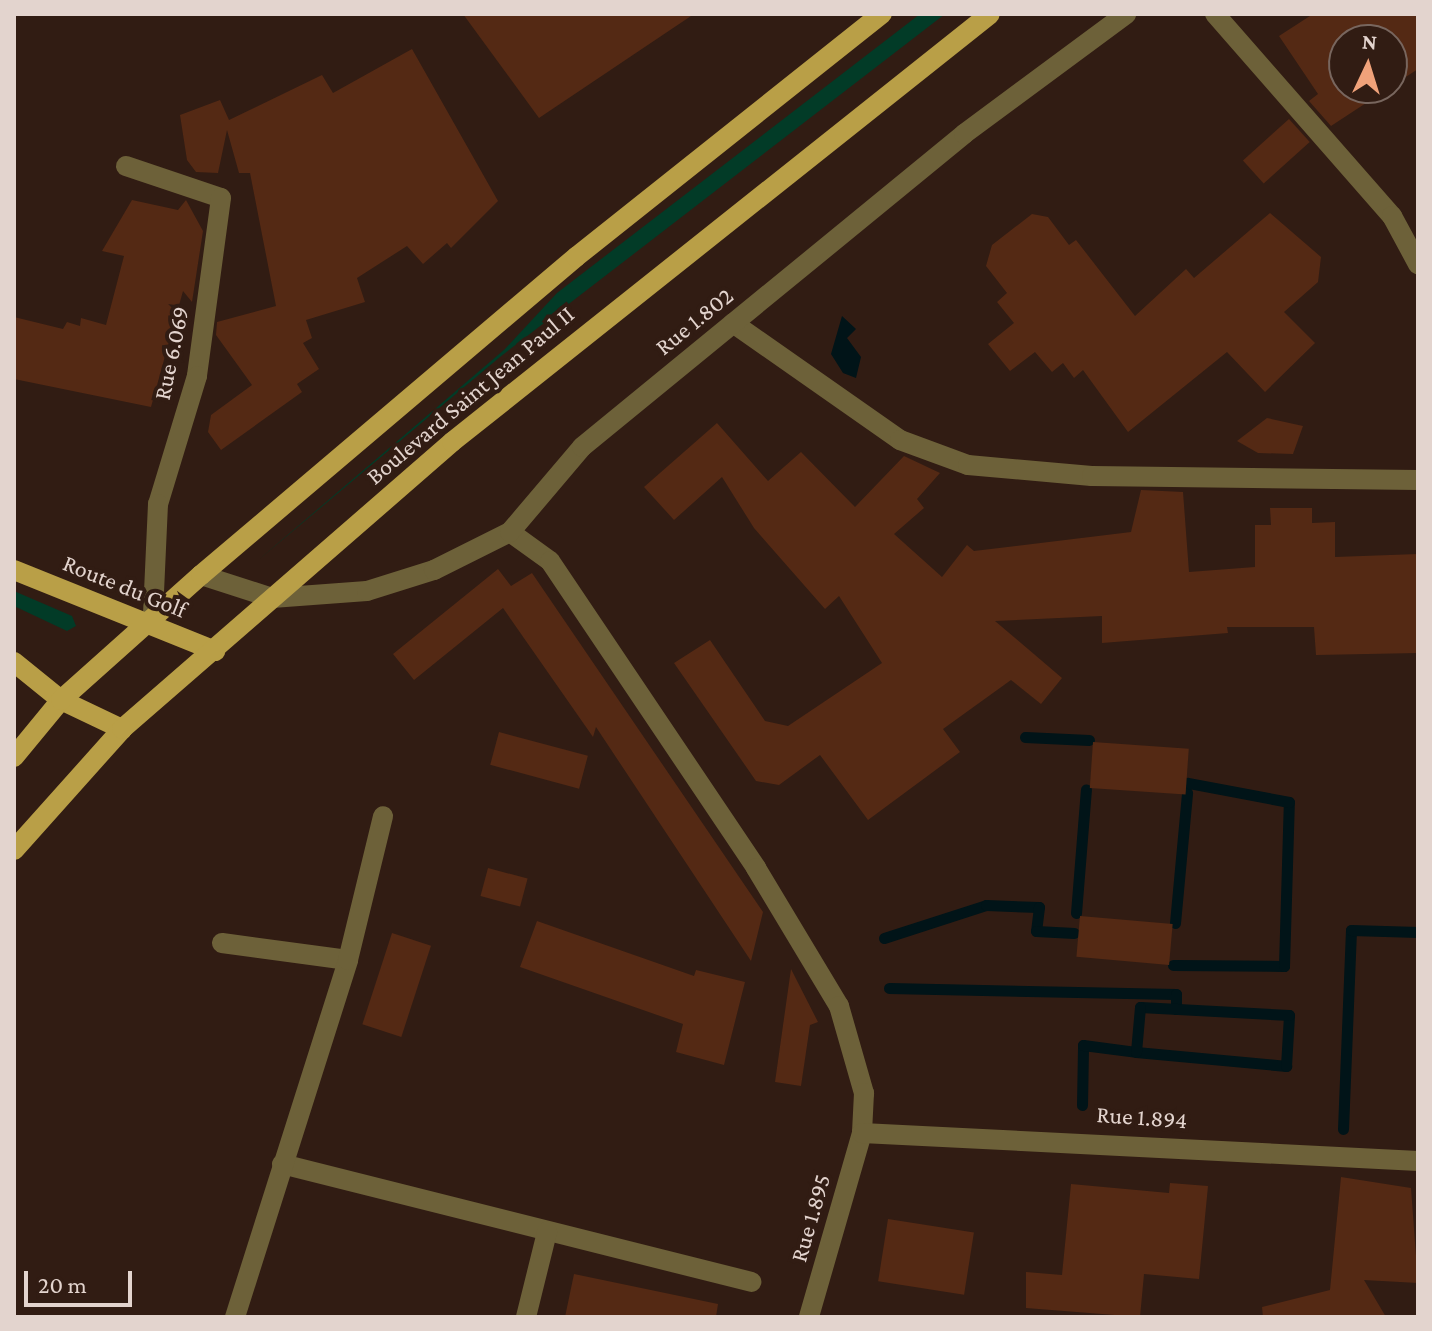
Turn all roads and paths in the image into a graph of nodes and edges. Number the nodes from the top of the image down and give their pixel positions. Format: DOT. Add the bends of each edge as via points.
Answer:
graph roads {
  1 [pos="882,14"];
  2 [pos="990,14"];
  3 [pos="1215,14"];
  4 [pos="1117,16"];
  5 [pos="126,166"];
  6 [pos="1418,264"];
  7 [pos="733,323"];
  8 [pos="1418,480"];
  9 [pos="510,532"];
  10 [pos="14,570"];
  11 [pos="201,575"];
  12 [pos="272,598"];
  13 [pos="152,621"];
  14 [pos="215,651"];
  15 [pos="14,662"];
  16 [pos="61,700"];
  17 [pos="122,729"];
  18 [pos="14,757"];
  19 [pos="383,816"];
  20 [pos="14,850"];
  21 [pos="222,943"];
  22 [pos="348,960"];
  23 [pos="862,1133"];
  24 [pos="1418,1161"];
  25 [pos="282,1164"];
  26 [pos="547,1232"];
  27 [pos="751,1282"];
  28 [pos="235,1317"];
  29 [pos="526,1317"];
  30 [pos="809,1317"];
  1 -- 11 [label="main road, Boulevard Saint Jean Paul II" via="576,257"];
  2 -- 12 [label="main road, Boulevard Saint Jean Paul II" via="665,268"];
  3 -- 6 [label="street" via="1392,216"];
  4 -- 7 [label="street, Rue 1.802"];
  5 -- 13 [label="street, Rue 6.069" via="221,198 197,376 158,504"];
  7 -- 8 [label="street" via="900,440 968,465 1092,476"];
  7 -- 9 [label="street, Rue 1.802" via="582,447"];
  9 -- 12 [label="street, Rue 1.802" via="401,583"];
  9 -- 23 [label="street, Rue 1.895" via="550,561 756,868 839,1006 864,1093"];
  10 -- 13 [label="main road, Route du Golf"];
  11 -- 12 [label="street"];
  11 -- 13 [label="main road, Boulevard Saint Jean Paul II"];
  12 -- 14 [label="main road, Boulevard Saint Jean Paul II"];
  13 -- 14 [label="main road, Route du Golf"];
  13 -- 16 [label="main road, Boulevard Saint Jean Paul II"];
  14 -- 17 [label="main road, Boulevard Saint Jean Paul II"];
  15 -- 16 [label="main road"];
  16 -- 17 [label="main road"];
  16 -- 18 [label="main road, Boulevard Saint Jean Paul II"];
  17 -- 20 [label="main road, Boulevard Saint Jean Paul II"];
  19 -- 22 [label="street"];
  21 -- 22 [label="street"];
  22 -- 25 [label="street"];
  23 -- 24 [label="street, Rue 1.894"];
  23 -- 30 [label="street, Rue 1.895"];
  25 -- 26 [label="street"];
  25 -- 28 [label="street"];
  26 -- 27 [label="street"];
  26 -- 29 [label="street"];
}
